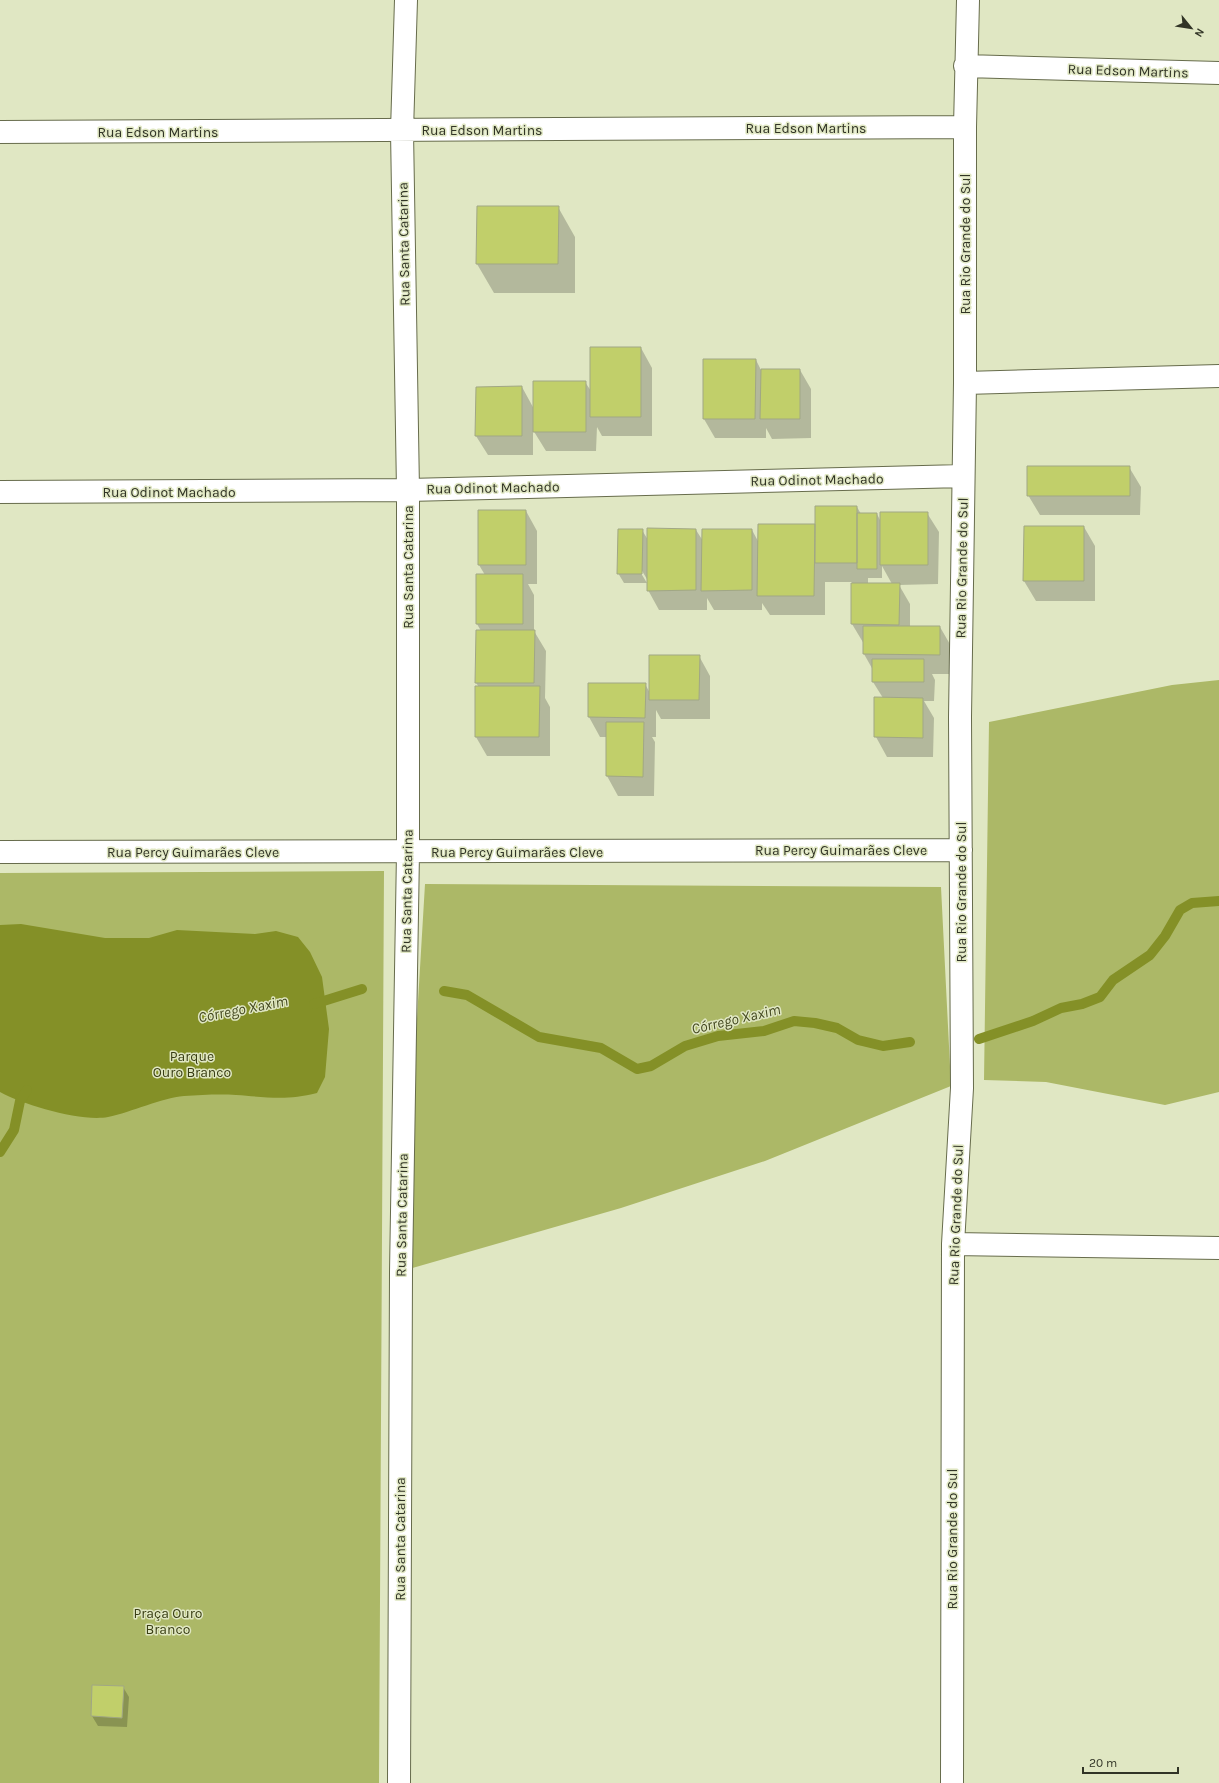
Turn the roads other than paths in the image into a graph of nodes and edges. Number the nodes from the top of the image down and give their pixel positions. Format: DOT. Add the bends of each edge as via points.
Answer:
graph roads {
  1 [pos="406,0"];
  2 [pos="968,0"];
  3 [pos="965,66"];
  4 [pos="1219,73"];
  5 [pos="965,127"];
  6 [pos="402,131"];
  7 [pos="0,132"];
  8 [pos="1219,376"];
  9 [pos="965,383"];
  10 [pos="963,476"];
  11 [pos="408,490"];
  12 [pos="0,492"];
  13 [pos="962,850"];
  14 [pos="0,852"];
  15 [pos="408,852"];
  16 [pos="953,1244"];
  17 [pos="1219,1248"];
  18 [pos="399,1783"];
  19 [pos="952,1783"];
  1 -- 6 [label="street, Rua Santa Catarina"];
  2 -- 3 [label="street, Rua Rio Grande do Sul"];
  3 -- 4 [label="street, Rua Edson Martins"];
  3 -- 5 [label="street, Rua Rio Grande do Sul"];
  5 -- 6 [label="street, Rua Edson Martins"];
  5 -- 9 [label="street, Rua Rio Grande do Sul"];
  6 -- 7 [label="street, Rua Edson Martins"];
  6 -- 11 [label="street, Rua Santa Catarina"];
  8 -- 9 [label="street"];
  9 -- 10 [label="street, Rua Rio Grande do Sul"];
  10 -- 11 [label="street, Rua Odinot Machado"];
  10 -- 13 [label="street, Rua Rio Grande do Sul" via="960,717"];
  11 -- 12 [label="street, Rua Odinot Machado"];
  11 -- 15 [label="street, Rua Santa Catarina"];
  13 -- 15 [label="street, Rua Percy Guimarães Cleve"];
  13 -- 16 [label="street, Rua Rio Grande do Sul" via="962,1088"];
  14 -- 15 [label="street, Rua Percy Guimarães Cleve"];
  15 -- 18 [label="street, Rua Santa Catarina" via="401,1272"];
  16 -- 17 [label="street"];
  16 -- 19 [label="street, Rua Rio Grande do Sul"];
}
